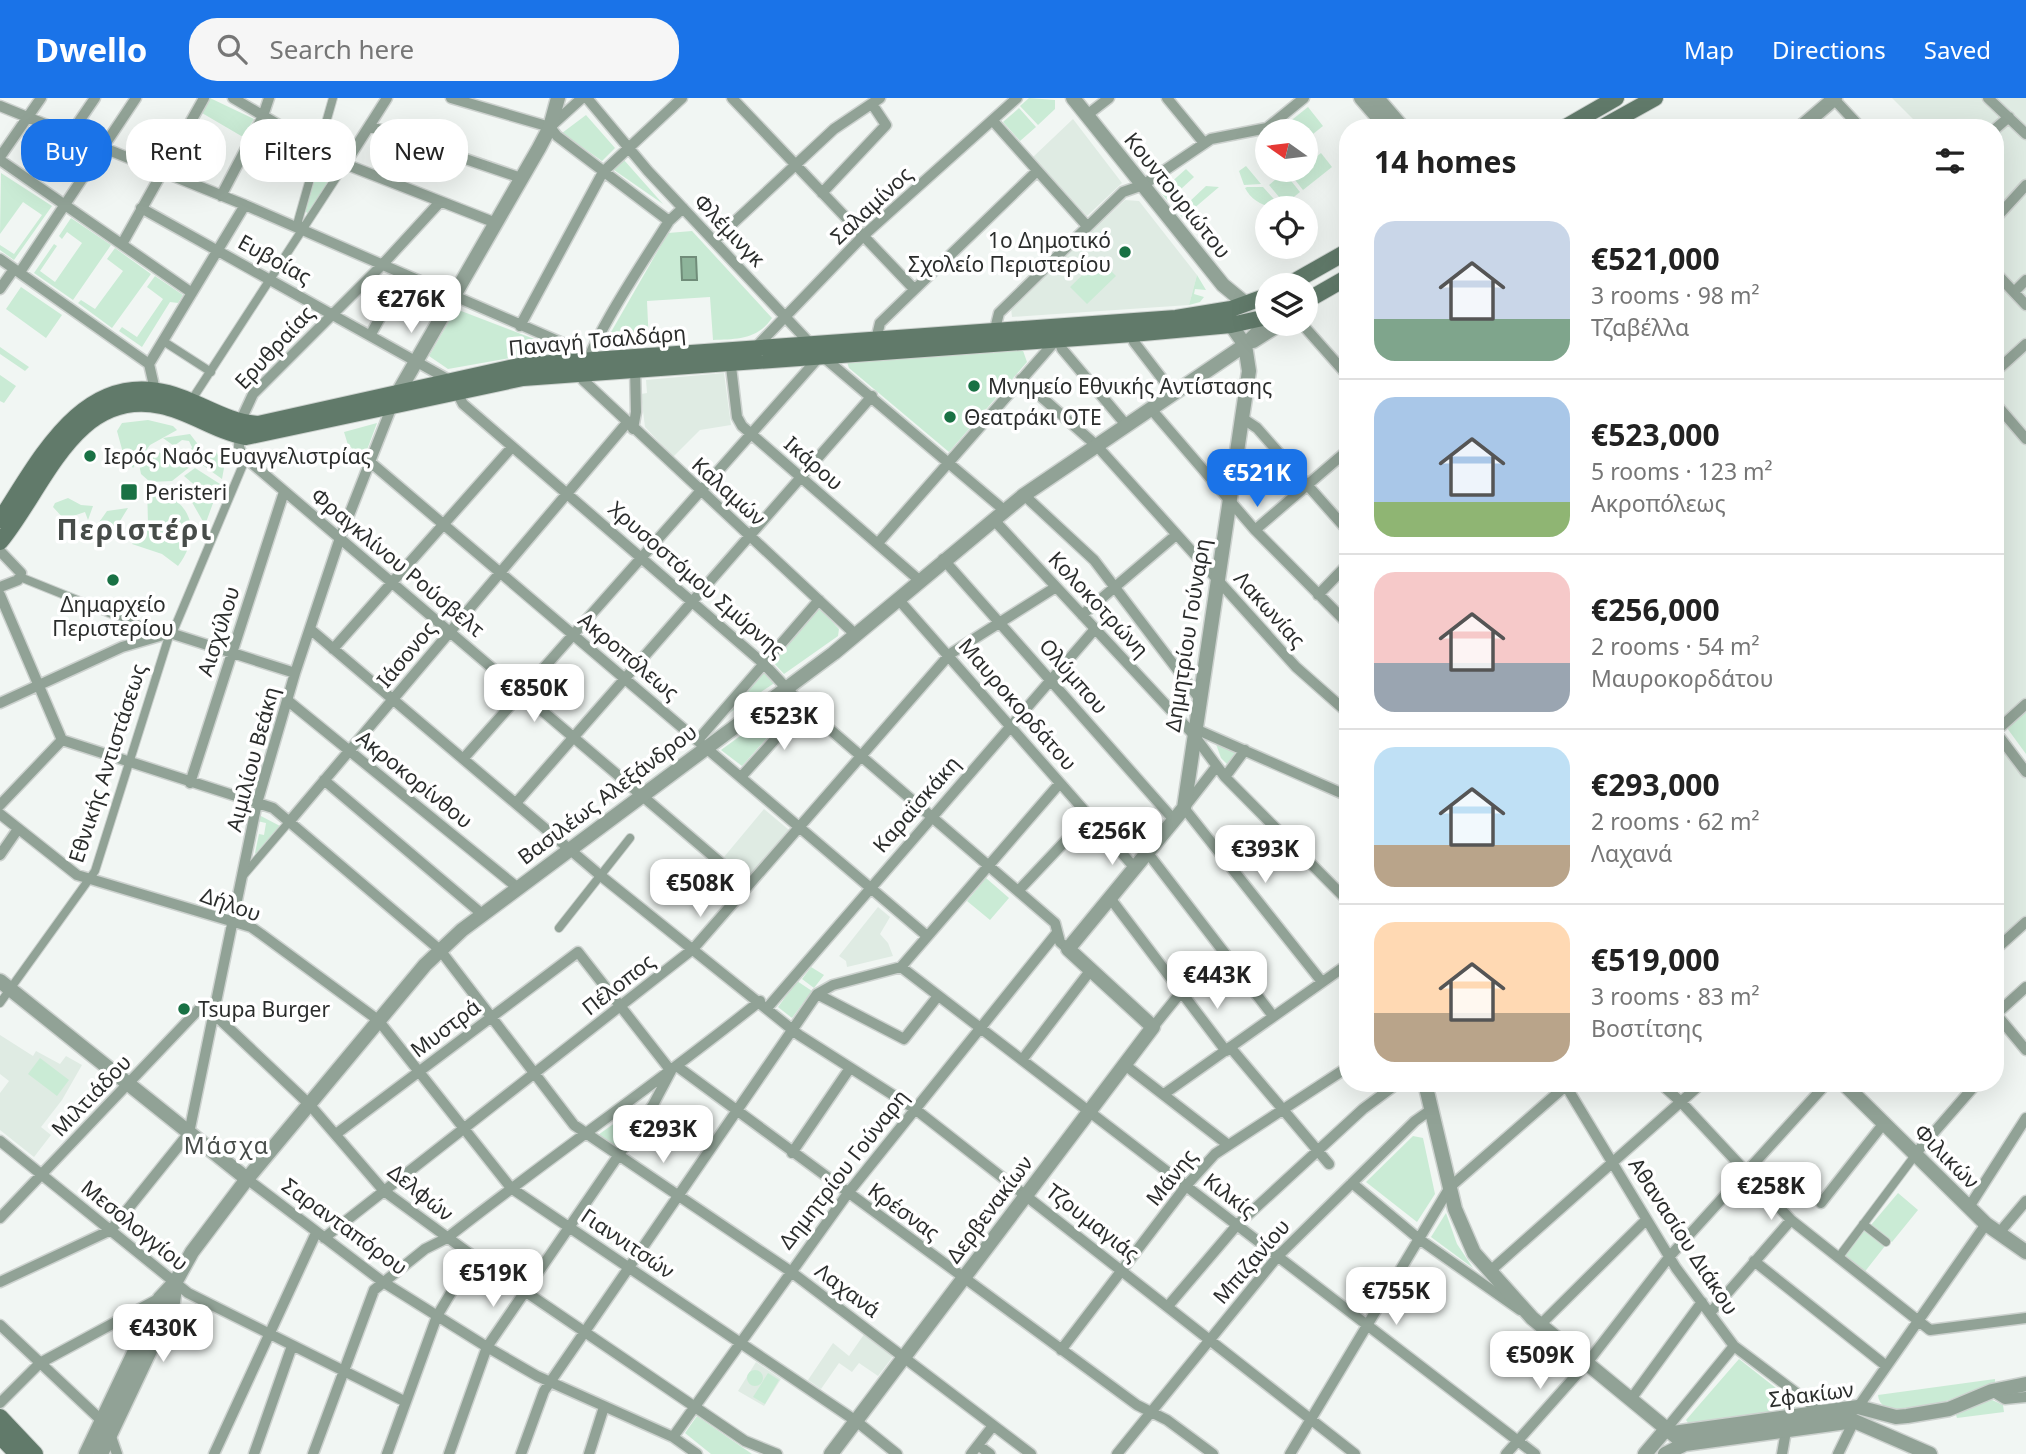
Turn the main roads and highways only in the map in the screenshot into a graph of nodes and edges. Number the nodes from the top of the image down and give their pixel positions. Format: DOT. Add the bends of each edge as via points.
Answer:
graph roads {
  1 [pos="1616,98"];
  2 [pos="1655,98"];
  3 [pos="1580,119"];
  4 [pos="1617,119"];
  5 [pos="1339,256"];
  6 [pos="1309,273"];
  7 [pos="1339,282"];
  8 [pos="1318,295"];
  9 [pos="1255,301"];
  10 [pos="1255,319"];
  11 [pos="1131,328"];
  12 [pos="817,350"];
  13 [pos="729,356"];
  14 [pos="240,429"];
  15 [pos="0,520"];
  16 [pos="0,542"];
  17 [pos="0,1417"];
  18 [pos="0,1436"];
  19 [pos="17,1454"];
  20 [pos="35,1454"];
  1 -- 3 [label="main road"];
  2 -- 4 [label="main road"];
  5 -- 6 [label="main road"];
  7 -- 8 [label="main road"];
  9 -- 11 [label="main road, Παναγή Τσαλδάρη"];
  10 -- 11 [label="main road, Παναγή Τσαλδάρη" via="1231,325"];
  11 -- 12 [label="main road, Παναγή Τσαλδάρη"];
  12 -- 13 [label="main road, Παναγή Τσαλδάρη"];
  12 -- 13 [label="main road, Παναγή Τσαλδάρη" via="756,347"];
  13 -- 14 [label="main road, Παναγή Τσαλδάρη" via="585,365"];
  14 -- 15 [label="main road, Παναγή Τσαλδάρη" via="191,401 155,390 118,393 82,410 48,448"];
  14 -- 16 [label="main road, Παναγή Τσαλδάρη" via="158,405 132,403 104,411 70,440"];
  17 -- 20 [label="main road"];
  18 -- 19 [label="main road"];
}
